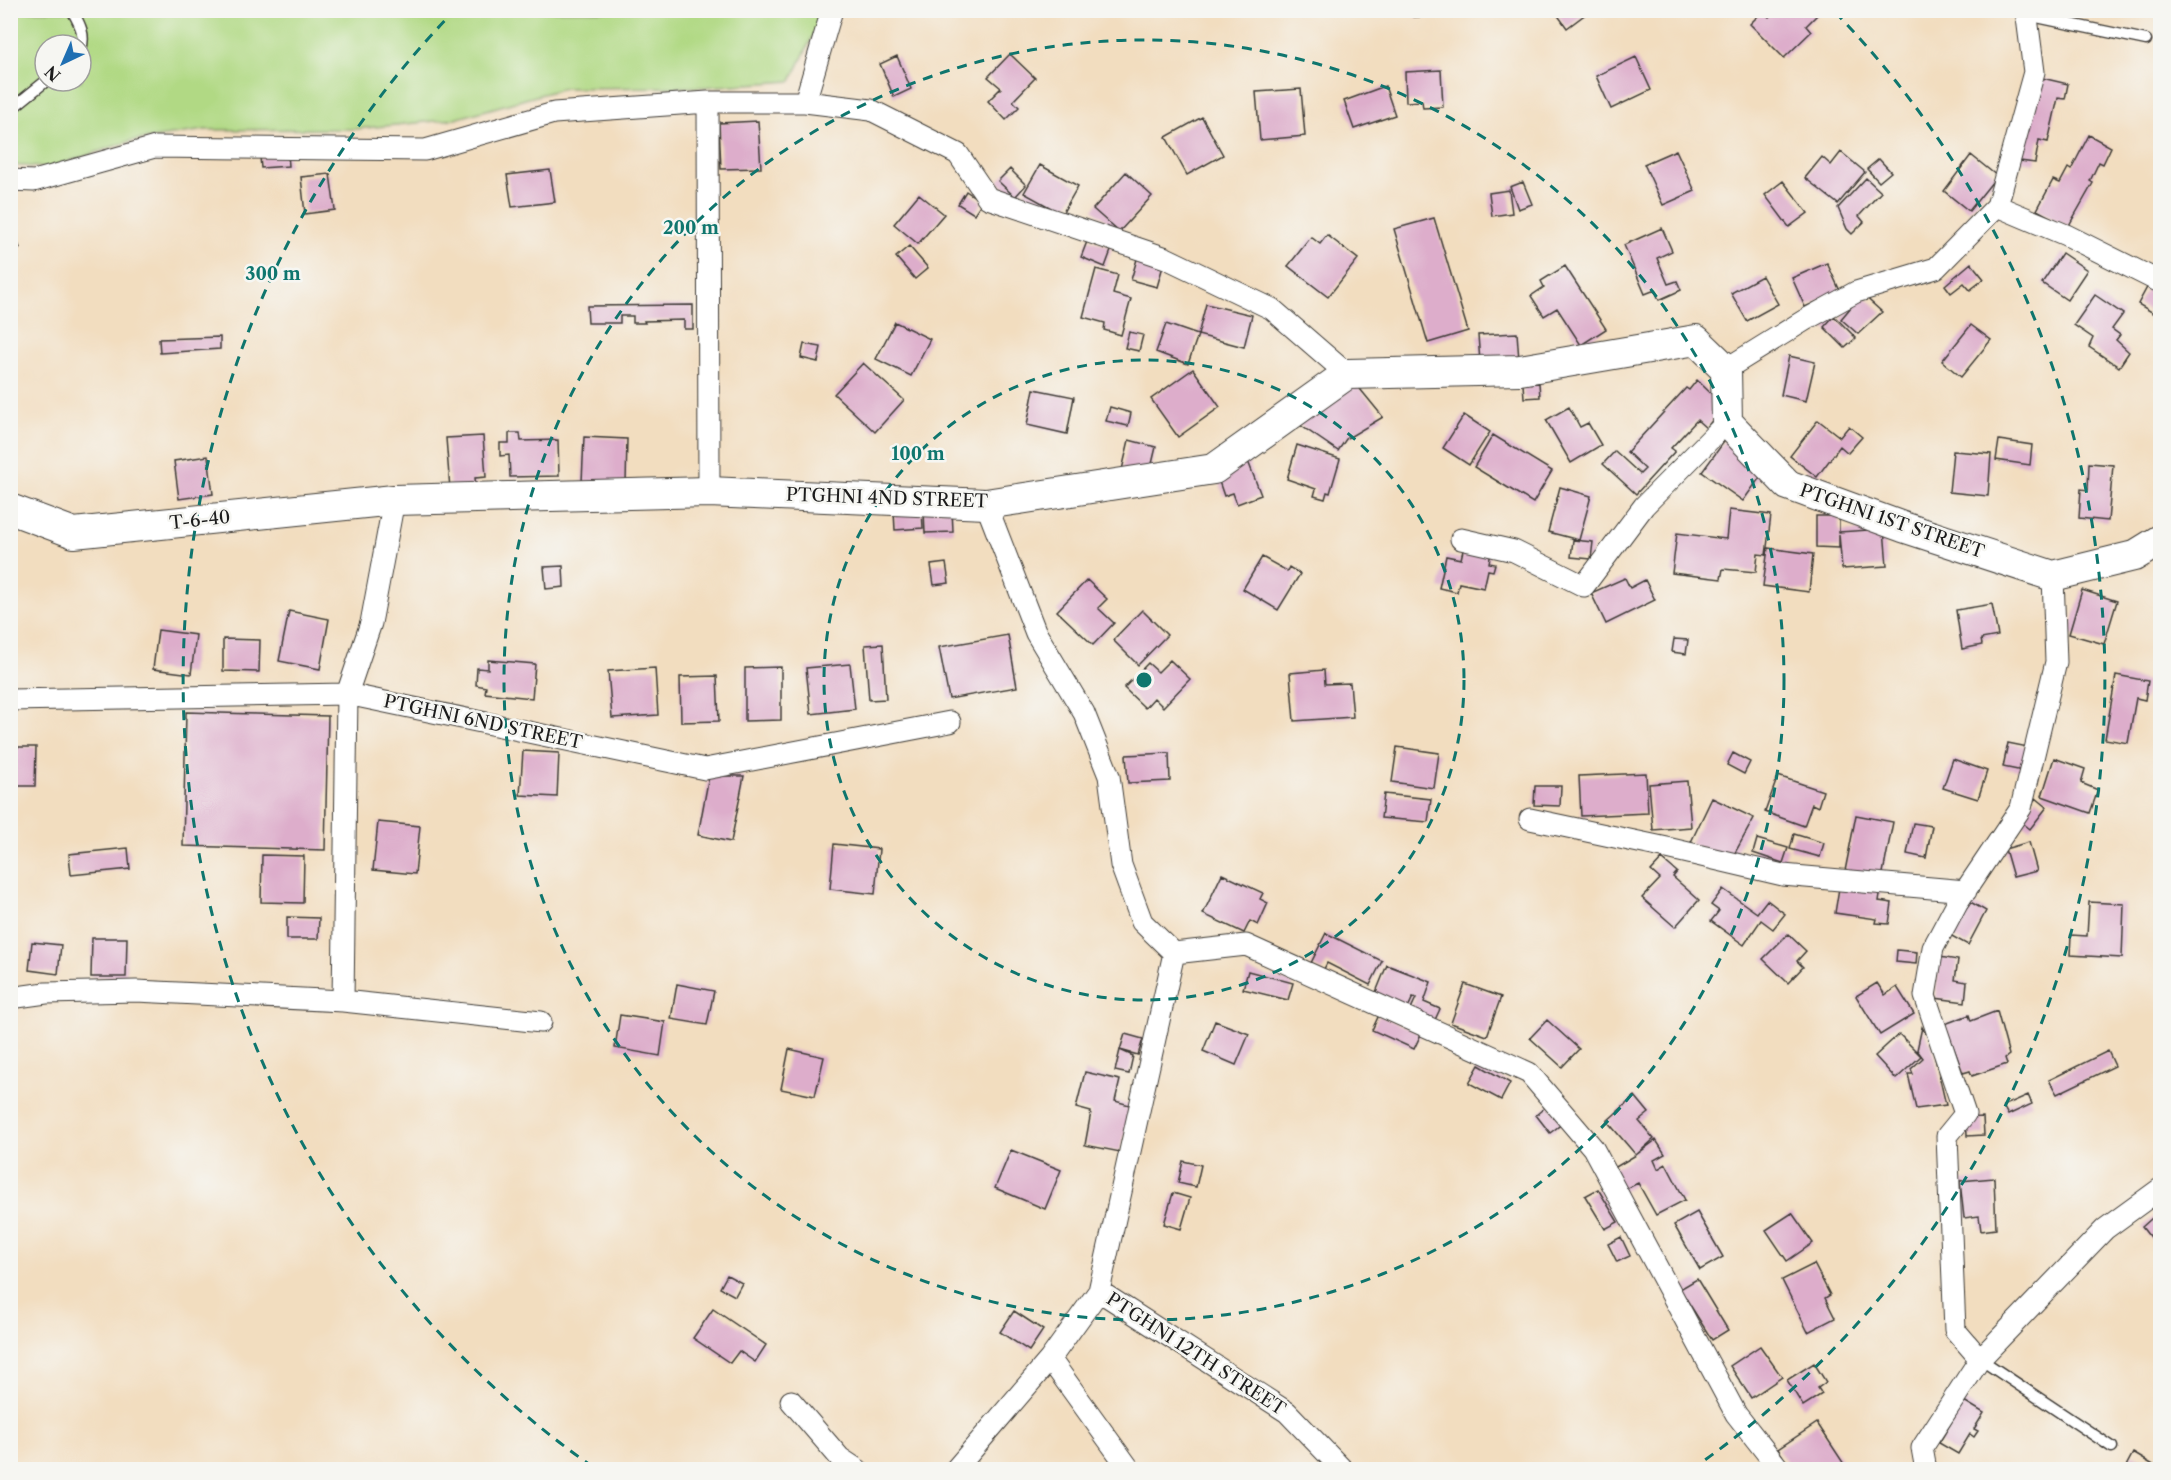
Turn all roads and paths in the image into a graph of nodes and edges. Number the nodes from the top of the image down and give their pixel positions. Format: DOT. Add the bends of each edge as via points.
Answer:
graph roads {
  1 [pos="72,10"];
  2 [pos="832,10"];
  3 [pos="2026,13"];
  4 [pos="82,33"];
  5 [pos="2146,40"];
  6 [pos="33,91"];
  7 [pos="708,102"];
  8 [pos="805,102"];
  9 [pos="10,110"];
  10 [pos="10,180"];
  11 [pos="1997,206"];
  12 [pos="2160,282"];
  13 [pos="1726,369"];
  14 [pos="1347,374"];
  15 [pos="1727,422"];
  16 [pos="709,492"];
  17 [pos="394,500"];
  18 [pos="986,504"];
  19 [pos="10,509"];
  20 [pos="1461,539"];
  21 [pos="2160,540"];
  22 [pos="2053,576"];
  23 [pos="347,694"];
  24 [pos="10,700"];
  25 [pos="950,722"];
  26 [pos="1530,819"];
  27 [pos="1966,891"];
  28 [pos="1174,953"];
  29 [pos="10,998"];
  30 [pos="343,1001"];
  31 [pos="542,1022"];
  32 [pos="2160,1189"];
  33 [pos="1099,1291"];
  34 [pos="1050,1359"];
  35 [pos="1980,1359"];
  36 [pos="791,1401"];
  37 [pos="2112,1447"];
  38 [pos="858,1470"];
  39 [pos="955,1470"];
  40 [pos="1131,1470"];
  41 [pos="1343,1470"];
  42 [pos="1780,1470"];
  43 [pos="1926,1470"];
  1 -- 4 [label="lane"];
  2 -- 8 [label="street"];
  3 -- 5 [label="lane"];
  3 -- 11 [label="street" via="2034,72"];
  6 -- 9 [label="lane"];
  7 -- 8 [label="street"];
  7 -- 10 [label="street" via="554,113 425,150 155,147 34,181"];
  7 -- 16 [label="street"];
  8 -- 14 [label="street" via="871,110 958,154 988,198 1166,258 1272,309"];
  11 -- 12 [label="street"];
  11 -- 13 [label="street" via="1936,268 1856,292"];
  13 -- 14 [label="street" via="1696,340 1520,370"];
  13 -- 15 [label="street"];
  14 -- 18 [label="street, PTGHNI 4ND STREET" via="1214,469"];
  15 -- 20 [label="street" via="1644,506 1584,586 1514,551"];
  15 -- 22 [label="street, PTGHNI 1ST STREET" via="1788,485"];
  16 -- 17 [label="street, PTGHNI 4ND STREET"];
  16 -- 18 [label="street, PTGHNI 4ND STREET"];
  17 -- 19 [label="street, T-6-40" via="74,533"];
  17 -- 23 [label="street" via="372,623"];
  18 -- 28 [label="street" via="1036,633 1084,713 1108,776 1120,865 1142,922"];
  21 -- 22 [label="street" via="2134,556"];
  22 -- 27 [label="street" via="2056,662 2021,808"];
  23 -- 24 [label="street, PTGHNI 6ND STREET"];
  23 -- 25 [label="street, PTGHNI 6ND STREET" via="705,769"];
  23 -- 30 [label="street"];
  26 -- 27 [label="street" via="1783,875"];
  27 -- 35 [label="street" via="1933,948 1925,996 1965,1114 1947,1136 1955,1330"];
  28 -- 33 [label="street"];
  28 -- 42 [label="street" via="1246,945 1529,1073 1593,1148 1736,1414"];
  29 -- 30 [label="street" via="136,991"];
  30 -- 31 [label="street"];
  32 -- 35 [label="street" via="2105,1229"];
  33 -- 34 [label="street"];
  33 -- 41 [label="street, PTGHNI 12TH STREET" via="1287,1412"];
  34 -- 39 [label="street"];
  34 -- 40 [label="street"];
  35 -- 37 [label="lane"];
  35 -- 43 [label="street" via="1922,1448"];
  36 -- 38 [label="street" via="840,1458"];
}
